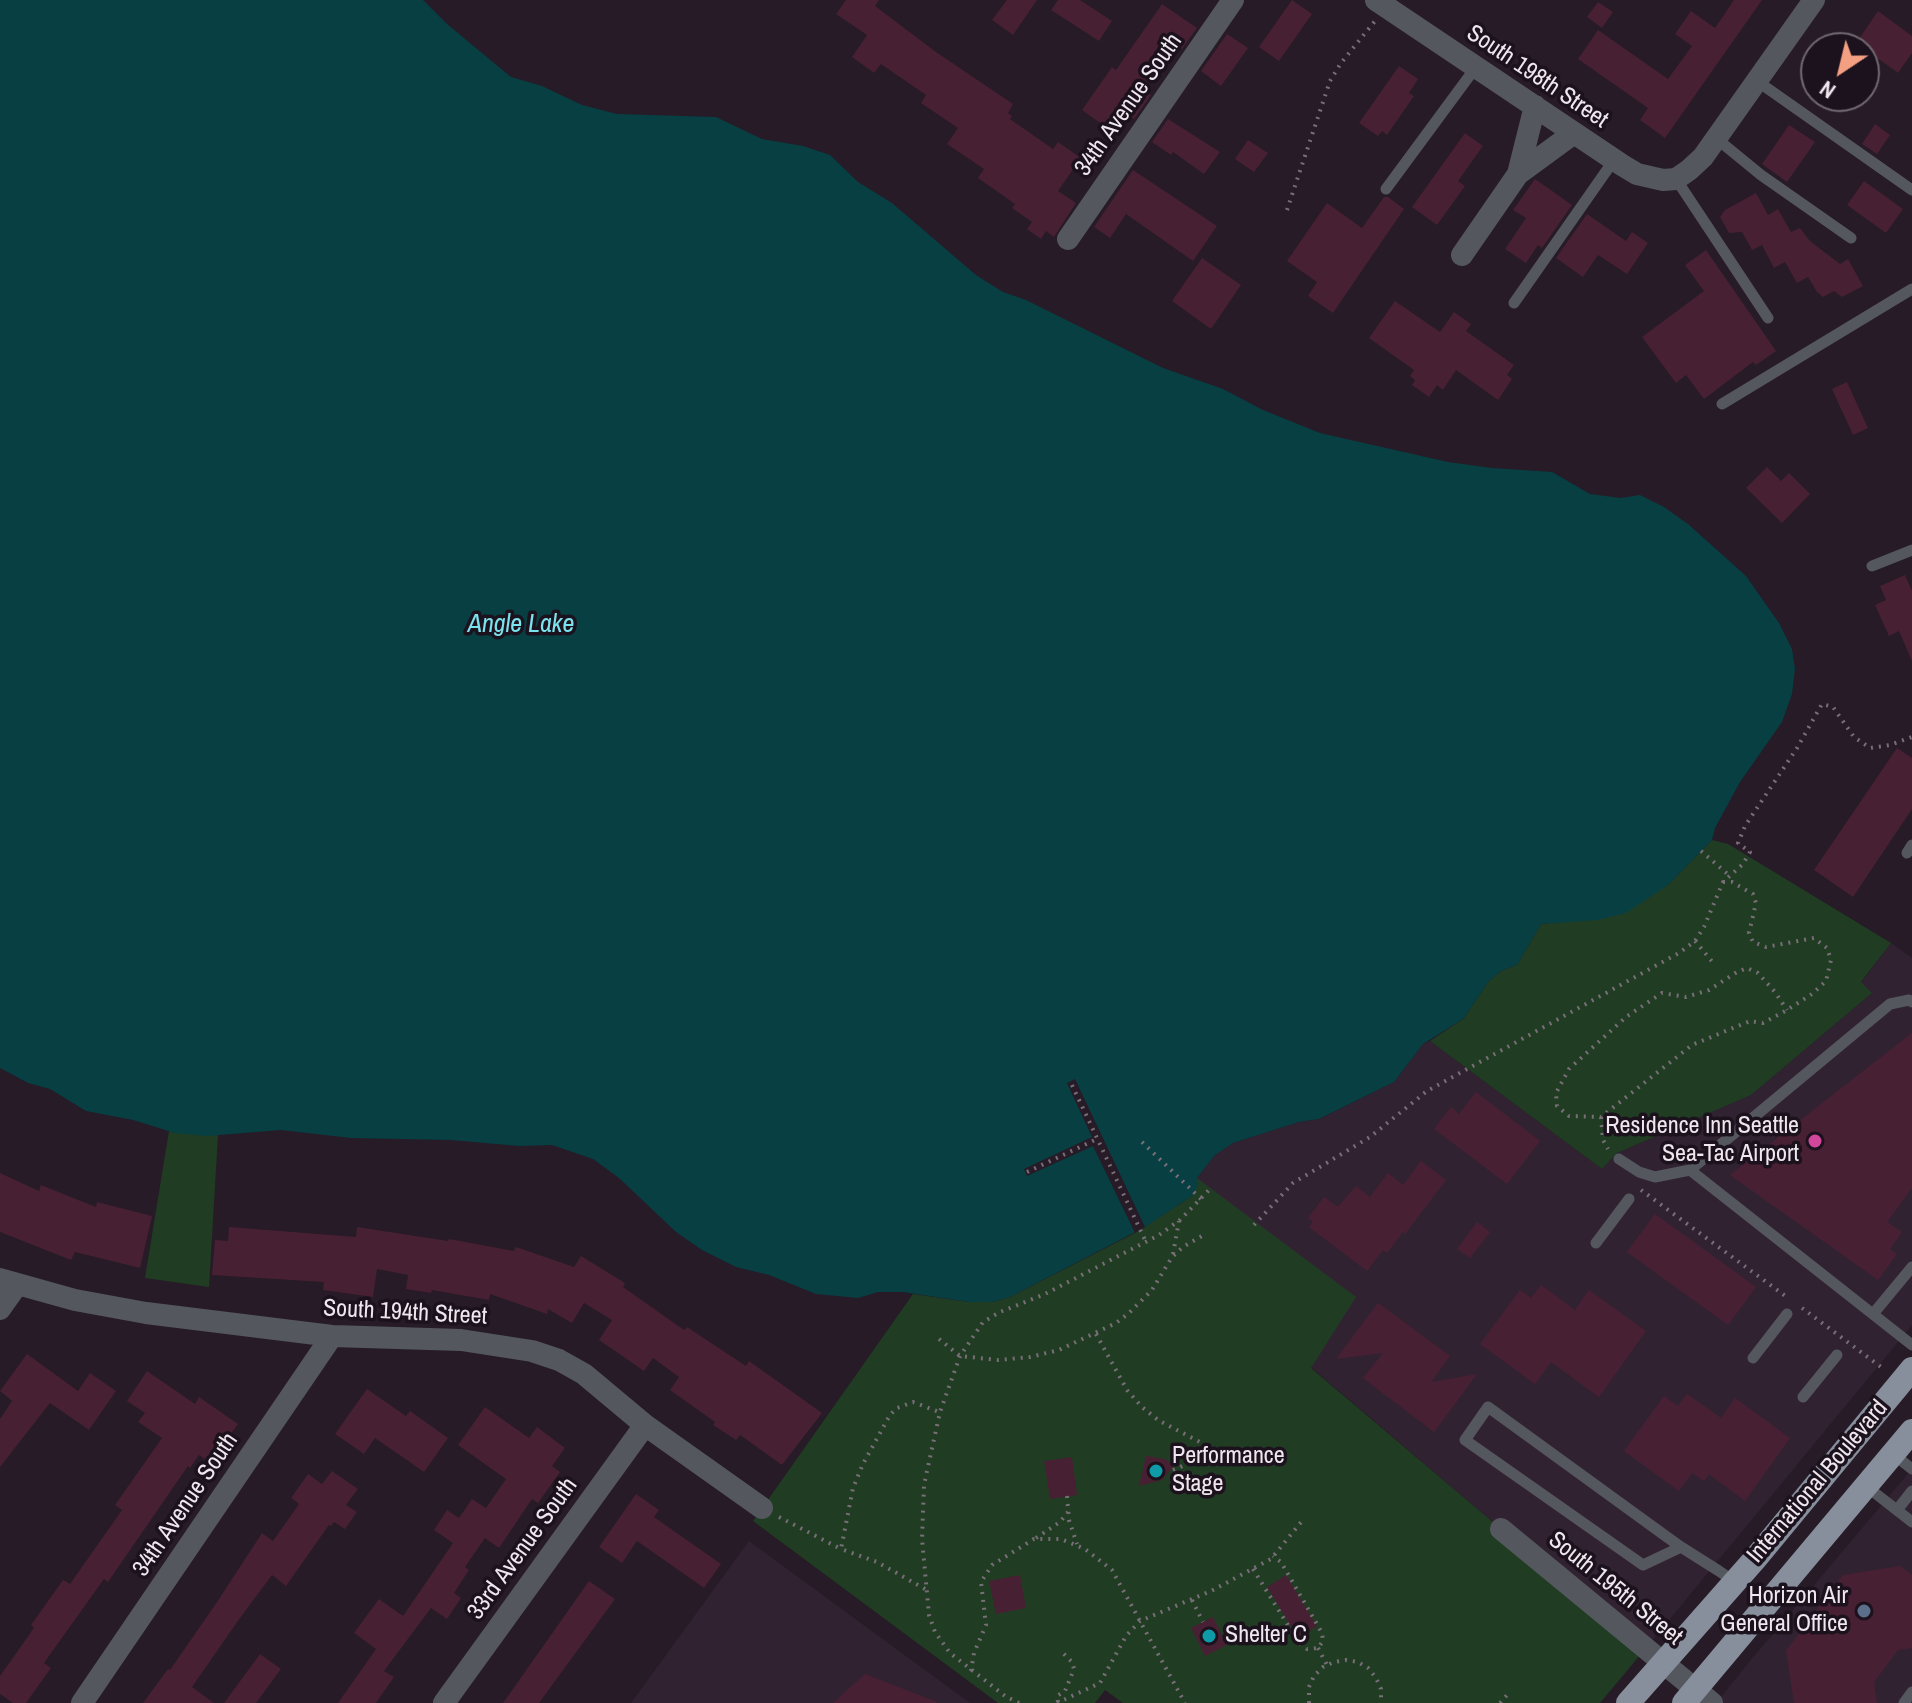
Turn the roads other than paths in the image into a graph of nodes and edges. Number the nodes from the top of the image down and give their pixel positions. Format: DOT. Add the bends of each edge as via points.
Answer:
graph roads {
  1 [pos="1233,0"];
  2 [pos="1814,0"];
  3 [pos="1381,3"];
  4 [pos="1476,67"];
  5 [pos="1757,81"];
  6 [pos="1535,106"];
  7 [pos="1574,133"];
  8 [pos="1717,139"];
  9 [pos="1614,160"];
  10 [pos="1518,174"];
  11 [pos="1676,179"];
  12 [pos="1386,189"];
  13 [pos="1912,190"];
  14 [pos="1851,238"];
  15 [pos="1068,239"];
  16 [pos="1462,255"];
  17 [pos="1912,289"];
  18 [pos="1514,303"];
  19 [pos="1768,318"];
  20 [pos="1722,404"];
  21 [pos="1912,550"];
  22 [pos="1872,566"];
  23 [pos="1912,1002"];
  24 [pos="1613,1158"];
  25 [pos="1690,1170"];
  26 [pos="1629,1199"];
  27 [pos="1596,1243"];
  28 [pos="1912,1267"];
  29 [pos="8,1282"];
  30 [pos="0,1309"];
  31 [pos="1787,1314"];
  32 [pos="1873,1314"];
  33 [pos="332,1336"];
  34 [pos="1912,1345"];
  35 [pos="1837,1355"];
  36 [pos="1753,1358"];
  37 [pos="1912,1369"];
  38 [pos="1803,1397"];
  39 [pos="645,1425"];
  40 [pos="1912,1431"];
  41 [pos="1902,1461"];
  42 [pos="1866,1486"];
  43 [pos="1912,1491"];
  44 [pos="762,1508"];
  45 [pos="1897,1510"];
  46 [pos="1912,1522"];
  47 [pos="1501,1529"];
  48 [pos="1681,1547"];
  49 [pos="1735,1582"];
  50 [pos="1663,1662"];
  51 [pos="1912,1692"];
  52 [pos="1698,1699"];
  53 [pos="82,1703"];
  54 [pos="444,1703"];
  55 [pos="1628,1703"];
  56 [pos="1904,1703"];
  1 -- 15 [label="street, 34th Avenue South"];
  2 -- 5 [label="street"];
  3 -- 4 [label="street, South 198th Street"];
  4 -- 6 [label="street, South 198th Street"];
  4 -- 12 [label="lane"];
  5 -- 8 [label="street"];
  5 -- 13 [label="lane"];
  6 -- 7 [label="street, South 198th Street"];
  6 -- 10 [label="street"];
  7 -- 9 [label="street, South 198th Street"];
  7 -- 10 [label="street"];
  8 -- 11 [label="street"];
  8 -- 14 [label="lane"];
  9 -- 11 [label="street, South 198th Street" via="1637,174"];
  9 -- 18 [label="lane"];
  10 -- 16 [label="street"];
  11 -- 19 [label="lane"];
  17 -- 20 [label="lane"];
  21 -- 22 [label="lane"];
  23 -- 25 [label="lane" via="1890,1004"];
  24 -- 25 [label="lane" via="1655,1177"];
  25 -- 32 [label="lane"];
  26 -- 27 [label="lane"];
  28 -- 32 [label="lane"];
  29 -- 30 [label="street"];
  29 -- 33 [label="street, South 194th Street" via="146,1313"];
  31 -- 36 [label="lane"];
  32 -- 34 [label="lane"];
  33 -- 39 [label="street, South 194th Street" via="461,1340 532,1351 584,1374"];
  33 -- 53 [label="street, 34th Avenue South"];
  35 -- 38 [label="lane"];
  37 -- 49 [label="main road, International Boulevard"];
  39 -- 44 [label="street, South 194th Street"];
  39 -- 54 [label="street, 33rd Avenue South"];
  40 -- 41 [label="main road, International Boulevard"];
  41 -- 42 [label="main road, International Boulevard"];
  42 -- 45 [label="lane"];
  42 -- 52 [label="main road, International Boulevard"];
  43 -- 45 [label="lane"];
  45 -- 46 [label="lane"];
  47 -- 50 [label="street, South 195th Street"];
  48 -- 48 [label="lane" via="1488,1407 1465,1440 1643,1565"];
  48 -- 49 [label="lane"];
  49 -- 50 [label="main road, International Boulevard"];
  50 -- 52 [label="street, South 195th Street"];
  50 -- 55 [label="main road, International Boulevard"];
  51 -- 56 [label="lane"];
}
